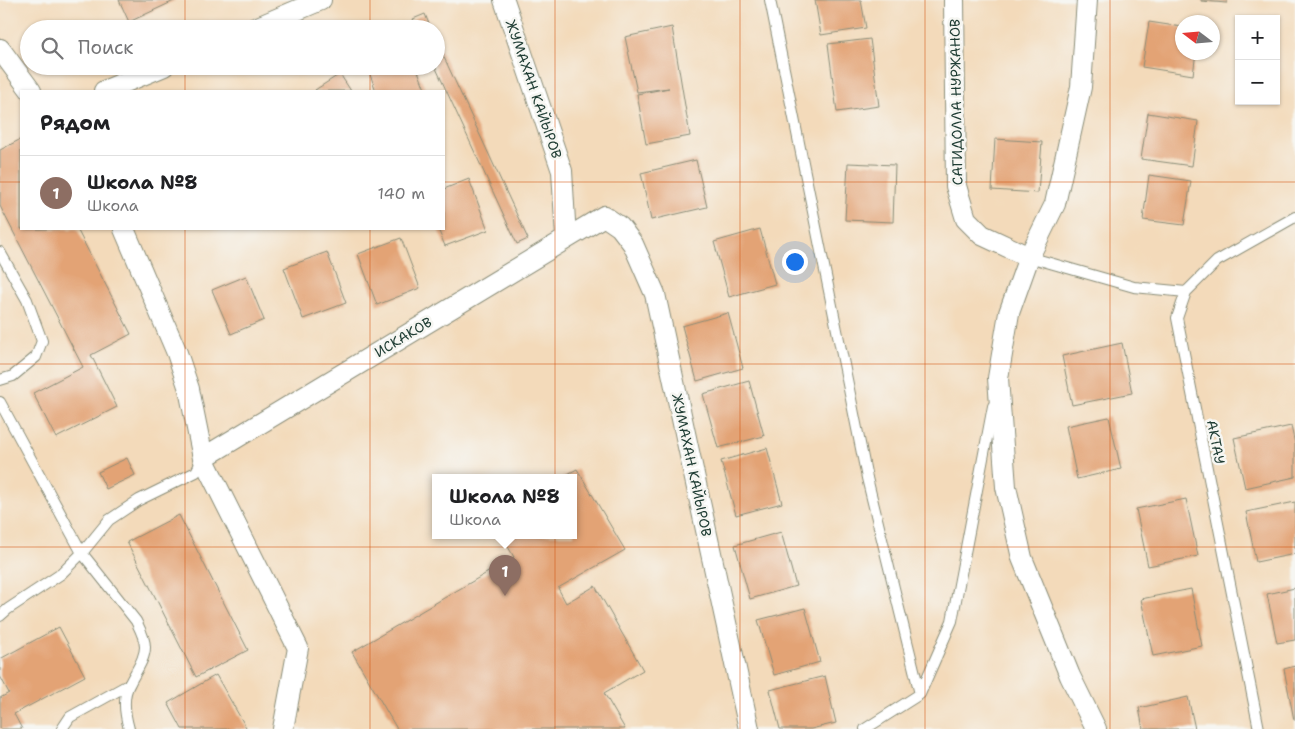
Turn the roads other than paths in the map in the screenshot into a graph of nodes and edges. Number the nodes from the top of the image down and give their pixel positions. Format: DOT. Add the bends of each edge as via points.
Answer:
graph roads {
  1 [pos="321,0"];
  2 [pos="504,0"];
  3 [pos="770,0"];
  4 [pos="954,0"];
  5 [pos="1087,0"];
  6 [pos="274,20"];
  7 [pos="0,50"];
  8 [pos="142,75"];
  9 [pos="29,90"];
  10 [pos="106,90"];
  11 [pos="604,216"];
  12 [pos="1295,218"];
  13 [pos="124,230"];
  14 [pos="566,238"];
  15 [pos="0,252"];
  16 [pos="1029,257"];
  17 [pos="1186,292"];
  18 [pos="998,378"];
  19 [pos="0,380"];
  20 [pos="0,402"];
  21 [pos="203,458"];
  22 [pos="82,553"];
  23 [pos="0,616"];
  24 [pos="128,685"];
  25 [pos="920,694"];
  26 [pos="62,729"];
  27 [pos="130,729"];
  28 [pos="283,729"];
  29 [pos="748,729"];
  30 [pos="865,729"];
  31 [pos="1096,729"];
  32 [pos="1259,729"];
  1 -- 6 [label="street"];
  2 -- 14 [label="street, ЖУМАХАН КАЙЫРОВ" via="562,172"];
  3 -- 25 [label="lane" via="867,478"];
  4 -- 16 [label="street, САГИДОЛЛА НУРЖАНОВ" via="956,186 966,219 982,234"];
  5 -- 16 [label="street" via="1081,87 1055,204"];
  7 -- 9 [label="street"];
  8 -- 10 [label="street"];
  11 -- 14 [label="street, ИСКАКОВ"];
  11 -- 29 [label="street, ЖУМАХАН КАЙЫРОВ" via="620,227 633,244 656,294"];
  12 -- 17 [label="lane, АКТАУ" via="1217,261"];
  13 -- 21 [label="street" via="177,353 189,389"];
  14 -- 21 [label="street, ИСКАКОВ"];
  15 -- 19 [label="lane" via="27,300 42,341 36,357 13,376"];
  16 -- 17 [label="lane" via="1134,287"];
  16 -- 18 [label="street" via="1009,313"];
  17 -- 32 [label="lane, АКТАУ" via="1177,318"];
  18 -- 25 [label="lane" via="952,621"];
  18 -- 31 [label="street" via="1006,487 1022,558 1070,676"];
  20 -- 22 [label="lane"];
  21 -- 22 [label="lane" via="196,472 139,500 109,520"];
  21 -- 28 [label="street" via="298,648"];
  22 -- 23 [label="lane" via="61,574"];
  22 -- 24 [label="lane" via="136,621 144,640 144,655"];
  24 -- 26 [label="lane" via="70,716"];
  24 -- 27 [label="lane" via="125,713"];
  25 -- 30 [label="lane"];
}
